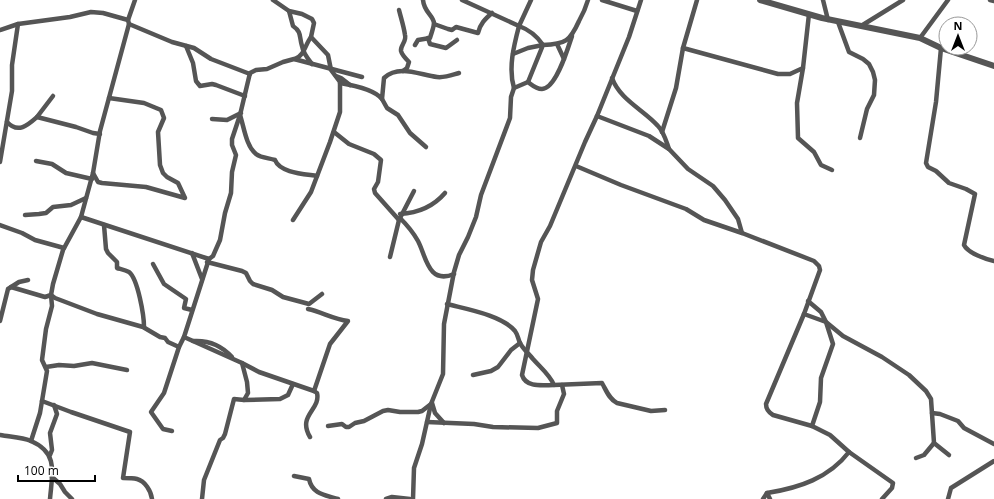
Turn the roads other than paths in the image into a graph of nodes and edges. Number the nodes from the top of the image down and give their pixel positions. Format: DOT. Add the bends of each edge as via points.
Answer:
graph roads {
  1 [pos="135,0"];
  2 [pos="273,0"];
  3 [pos="423,0"];
  4 [pos="462,0"];
  5 [pos="531,0"];
  6 [pos="588,0"];
  7 [pos="602,0"];
  8 [pos="641,0"];
  9 [pos="697,0"];
  10 [pos="760,0"];
  11 [pos="822,0"];
  12 [pos="903,0"];
  13 [pos="948,0"];
  14 [pos="990,0"];
  15 [pos="994,1"];
  16 [pos="474,2"];
  17 [pos="399,10"];
  18 [pos="289,11"];
  19 [pos="637,11"];
  20 [pos="492,13"];
  21 [pos="809,14"];
  22 [pos="828,20"];
  23 [pos="129,22"];
  24 [pos="838,22"];
  25 [pos="18,24"];
  26 [pos="434,24"];
  27 [pos="519,26"];
  28 [pos="861,26"];
  29 [pos="0,30"];
  30 [pos="573,35"];
  31 [pos="310,37"];
  32 [pos="428,38"];
  33 [pos="920,38"];
  34 [pos="457,40"];
  35 [pos="557,44"];
  36 [pos="415,45"];
  37 [pos="543,45"];
  38 [pos="186,46"];
  39 [pos="938,47"];
  40 [pos="683,48"];
  41 [pos="303,50"];
  42 [pos="513,54"];
  43 [pos="940,56"];
  44 [pos="965,56"];
  45 [pos="294,59"];
  46 [pos="564,59"];
  47 [pos="312,64"];
  48 [pos="994,66"];
  49 [pos="803,68"];
  50 [pos="331,70"];
  51 [pos="403,71"];
  52 [pos="459,73"];
  53 [pos="250,74"];
  54 [pos="336,76"];
  55 [pos="362,77"];
  56 [pos="612,78"];
  57 [pos="528,82"];
  58 [pos="340,83"];
  59 [pos="350,85"];
  60 [pos="514,88"];
  61 [pos="53,96"];
  62 [pos="245,96"];
  63 [pos="109,98"];
  64 [pos="382,99"];
  65 [pos="241,114"];
  66 [pos="37,116"];
  67 [pos="598,116"];
  68 [pos="212,119"];
  69 [pos="7,122"];
  70 [pos="334,132"];
  71 [pos="662,132"];
  72 [pos="100,134"];
  73 [pos="860,138"];
  74 [pos="426,147"];
  75 [pos="669,149"];
  76 [pos="36,161"];
  77 [pos="0,162"];
  78 [pos="576,166"];
  79 [pos="832,170"];
  80 [pos="93,173"];
  81 [pos="317,176"];
  82 [pos="92,179"];
  83 [pos="414,191"];
  84 [pos="445,193"];
  85 [pos="86,198"];
  86 [pos="25,215"];
  87 [pos="81,217"];
  88 [pos="401,217"];
  89 [pos="293,220"];
  90 [pos="104,225"];
  91 [pos="0,226"];
  92 [pos="742,233"];
  93 [pos="64,248"];
  94 [pos="192,253"];
  95 [pos="390,257"];
  96 [pos="208,260"];
  97 [pos="994,261"];
  98 [pos="153,264"];
  99 [pos="454,274"];
  100 [pos="202,279"];
  101 [pos="28,280"];
  102 [pos="11,287"];
  103 [pos="322,294"];
  104 [pos="51,295"];
  105 [pos="808,301"];
  106 [pos="447,304"];
  107 [pos="308,309"];
  108 [pos="192,310"];
  109 [pos="804,314"];
  110 [pos="0,321"];
  111 [pos="826,322"];
  112 [pos="144,327"];
  113 [pos="184,337"];
  114 [pos="520,343"];
  115 [pos="179,346"];
  116 [pos="526,351"];
  117 [pos="242,363"];
  118 [pos="46,367"];
  119 [pos="127,370"];
  120 [pos="473,375"];
  121 [pos="294,384"];
  122 [pos="554,385"];
  123 [pos="562,385"];
  124 [pos="314,391"];
  125 [pos="244,400"];
  126 [pos="42,401"];
  127 [pos="431,404"];
  128 [pos="54,406"];
  129 [pos="665,410"];
  130 [pos="932,413"];
  131 [pos="427,422"];
  132 [pos="444,423"];
  133 [pos="328,426"];
  134 [pos="812,426"];
  135 [pos="172,431"];
  136 [pos="0,435"];
  137 [pos="310,437"];
  138 [pos="31,441"];
  139 [pos="934,443"];
  140 [pos="994,444"];
  141 [pos="849,452"];
  142 [pos="50,455"];
  143 [pos="949,455"];
  144 [pos="916,458"];
  145 [pos="994,462"];
  146 [pos="294,476"];
  147 [pos="52,477"];
  148 [pos="767,493"];
  149 [pos="50,499"];
  150 [pos="72,499"];
  151 [pos="152,499"];
  152 [pos="202,499"];
  153 [pos="338,499"];
  154 [pos="386,499"];
  155 [pos="410,499"];
  156 [pos="414,499"];
  157 [pos="763,499"];
  158 [pos="770,499"];
  159 [pos="882,499"];
  160 [pos="948,499"];
  1 -- 23 [label="street"];
  2 -- 18 [label="street"];
  3 -- 26 [label="street" via="424,7"];
  4 -- 16 [label="street"];
  5 -- 27 [label="street"];
  6 -- 30 [label="street"];
  7 -- 19 [label="street"];
  8 -- 19 [label="street"];
  9 -- 40 [label="street"];
  10 -- 21 [label="street"];
  11 -- 22 [label="street"];
  12 -- 28 [label="street"];
  13 -- 33 [label="street"];
  14 -- 15 [label="street"];
  16 -- 20 [label="street"];
  17 -- 51 [label="street" via="406,36 401,52 409,62"];
  18 -- 31 [label="street" via="312,19 314,24"];
  18 -- 41 [label="street" via="293,26 301,34"];
  19 -- 56 [label="street"];
  20 -- 26 [label="street" via="479,27 478,33 456,27 452,30"];
  20 -- 27 [label="street"];
  21 -- 22 [label="street"];
  21 -- 49 [label="street"];
  22 -- 24 [label="street"];
  23 -- 25 [label="street" via="103,13 91,12"];
  23 -- 38 [label="street"];
  23 -- 63 [label="street"];
  24 -- 28 [label="street"];
  24 -- 73 [label="street" via="849,52 868,64 875,80 874,95 867,109"];
  25 -- 29 [label="street"];
  25 -- 69 [label="street"];
  26 -- 32 [label="street"];
  27 -- 37 [label="street" via="537,36"];
  27 -- 42 [label="street"];
  28 -- 33 [label="street"];
  30 -- 35 [label="street"];
  30 -- 46 [label="street"];
  31 -- 41 [label="street"];
  31 -- 50 [label="street" via="328,55"];
  32 -- 34 [label="street" via="430,44 446,48"];
  32 -- 36 [label="street" via="418,40"];
  33 -- 39 [label="street"];
  35 -- 37 [label="street"];
  35 -- 46 [label="street"];
  37 -- 42 [label="street"];
  37 -- 57 [label="street"];
  38 -- 53 [label="street"];
  38 -- 62 [label="street" via="193,63 196,81 200,86 212,84"];
  40 -- 49 [label="street" via="778,74 790,74"];
  40 -- 71 [label="street" via="676,88"];
  41 -- 45 [label="street" via="301,57"];
  41 -- 47 [label="street"];
  42 -- 60 [label="street" via="511,80"];
  43 -- 97 [label="street" via="926,163 949,183 975,194 964,245 970,251"];
  44 -- 48 [label="street"];
  45 -- 47 [label="street"];
  45 -- 53 [label="street" via="267,69 252,71"];
  46 -- 57 [label="street" via="549,87 537,89"];
  47 -- 50 [label="street"];
  49 -- 79 [label="street" via="797,103 798,138 814,152 821,165"];
  50 -- 54 [label="street"];
  50 -- 55 [label="street"];
  51 -- 52 [label="street" via="437,77"];
  51 -- 64 [label="street" via="384,78"];
  53 -- 62 [label="street"];
  54 -- 58 [label="street"];
  54 -- 59 [label="street"];
  56 -- 67 [label="street"];
  56 -- 71 [label="street" via="619,91"];
  57 -- 60 [label="street"];
  58 -- 59 [label="street"];
  58 -- 70 [label="street" via="340,112"];
  59 -- 64 [label="street" via="379,95"];
  60 -- 99 [label="street" via="510,118"];
  61 -- 66 [label="street"];
  62 -- 65 [label="street"];
  63 -- 72 [label="street"];
  63 -- 80 [label="street" via="144,103 161,110 164,118 158,132 160,165 163,173 178,183 185,198 146,187 98,182"];
  64 -- 74 [label="street" via="387,108 398,115 410,133"];
  65 -- 68 [label="street" via="227,120"];
  65 -- 81 [label="street" via="249,142 256,153 275,160 284,169"];
  65 -- 96 [label="street" via="232,139 236,156 231,193 220,240 213,256"];
  66 -- 69 [label="street" via="26,127 10,126"];
  66 -- 72 [label="street"];
  67 -- 75 [label="street" via="649,136"];
  67 -- 78 [label="street"];
  69 -- 77 [label="street"];
  70 -- 81 [label="street"];
  70 -- 88 [label="street" via="349,144 374,154 381,160 375,193 394,214"];
  71 -- 75 [label="street"];
  72 -- 80 [label="street"];
  75 -- 92 [label="street" via="688,169 713,186 738,219"];
  76 -- 82 [label="street" via="52,164 66,173"];
  78 -- 92 [label="street" via="686,209 704,220"];
  78 -- 116 [label="street" via="541,242 535,262 532,280 538,299"];
  80 -- 82 [label="street"];
  81 -- 89 [label="street" via="311,192"];
  82 -- 85 [label="street"];
  83 -- 88 [label="street"];
  84 -- 88 [label="street" via="438,201 421,211"];
  85 -- 86 [label="street" via="71,205 53,207 46,213"];
  85 -- 87 [label="street"];
  87 -- 90 [label="street"];
  87 -- 93 [label="street"];
  88 -- 95 [label="street"];
  88 -- 99 [label="street" via="433,272 442,276"];
  90 -- 94 [label="street"];
  90 -- 112 [label="street" via="106,249 117,262 116,268 133,276 143,310"];
  91 -- 93 [label="street"];
  92 -- 105 [label="street" via="817,263 820,270"];
  93 -- 104 [label="street"];
  94 -- 96 [label="street"];
  94 -- 100 [label="street"];
  96 -- 100 [label="street"];
  96 -- 103 [label="street" via="246,273 253,284 272,290 283,298 308,304"];
  98 -- 108 [label="street" via="164,284 186,299 184,308"];
  99 -- 106 [label="street"];
  100 -- 108 [label="street"];
  101 -- 102 [label="street"];
  102 -- 104 [label="street" via="45,298"];
  102 -- 110 [label="street" via="8,289"];
  104 -- 112 [label="street" via="97,314"];
  104 -- 118 [label="street" via="52,306 42,360"];
  105 -- 109 [label="street"];
  105 -- 111 [label="street" via="821,312"];
  106 -- 114 [label="street" via="502,321 516,333"];
  106 -- 127 [label="street" via="443,341 444,368"];
  107 -- 124 [label="street" via="348,321 330,344"];
  108 -- 113 [label="street"];
  109 -- 111 [label="street"];
  109 -- 134 [label="street" via="766,408 773,415"];
  111 -- 130 [label="street" via="850,340 882,357 914,379 931,399"];
  111 -- 134 [label="street" via="833,344 821,378 820,402"];
  112 -- 115 [label="street"];
  113 -- 115 [label="street"];
  113 -- 117 [label="street"];
  114 -- 116 [label="street"];
  114 -- 120 [label="street" via="498,367"];
  115 -- 135 [label="street" via="164,393 150,412 163,429"];
  116 -- 122 [label="street" via="551,378"];
  116 -- 122 [label="street" via="522,375 525,381"];
  117 -- 121 [label="street"];
  117 -- 125 [label="street" via="248,389"];
  118 -- 119 [label="street" via="92,363"];
  118 -- 126 [label="street"];
  121 -- 124 [label="street"];
  121 -- 125 [label="street" via="288,395 280,400"];
  122 -- 123 [label="street"];
  123 -- 129 [label="street" via="602,383 612,400 617,403 651,411"];
  123 -- 132 [label="street" via="564,394 557,411 557,423 538,428"];
  124 -- 137 [label="street" via="316,400 305,424"];
  125 -- 152 [label="street" via="234,398 225,434 220,440 204,480"];
  126 -- 128 [label="street"];
  126 -- 138 [label="street"];
  127 -- 131 [label="street"];
  127 -- 132 [label="street"];
  127 -- 133 [label="street" via="418,412 383,411 350,427 342,424"];
  128 -- 142 [label="street" via="57,414 50,433"];
  128 -- 151 [label="street" via="130,432 123,478 141,481 150,491"];
  130 -- 139 [label="street"];
  130 -- 140 [label="street" via="958,421 964,428"];
  131 -- 132 [label="street"];
  131 -- 156 [label="street" via="414,468"];
  134 -- 141 [label="street" via="830,435"];
  136 -- 138 [label="street"];
  138 -- 142 [label="street"];
  139 -- 143 [label="street"];
  139 -- 144 [label="street" via="924,455"];
  141 -- 148 [label="street" via="820,478 798,487"];
  141 -- 159 [label="street" via="893,483 892,488"];
  142 -- 147 [label="street"];
  145 -- 160 [label="street" via="951,488"];
  146 -- 153 [label="street" via="309,479 314,490"];
  147 -- 149 [label="street"];
  147 -- 150 [label="street"];
  148 -- 157 [label="street"];
  148 -- 158 [label="street"];
  154 -- 155 [label="street"];
}
